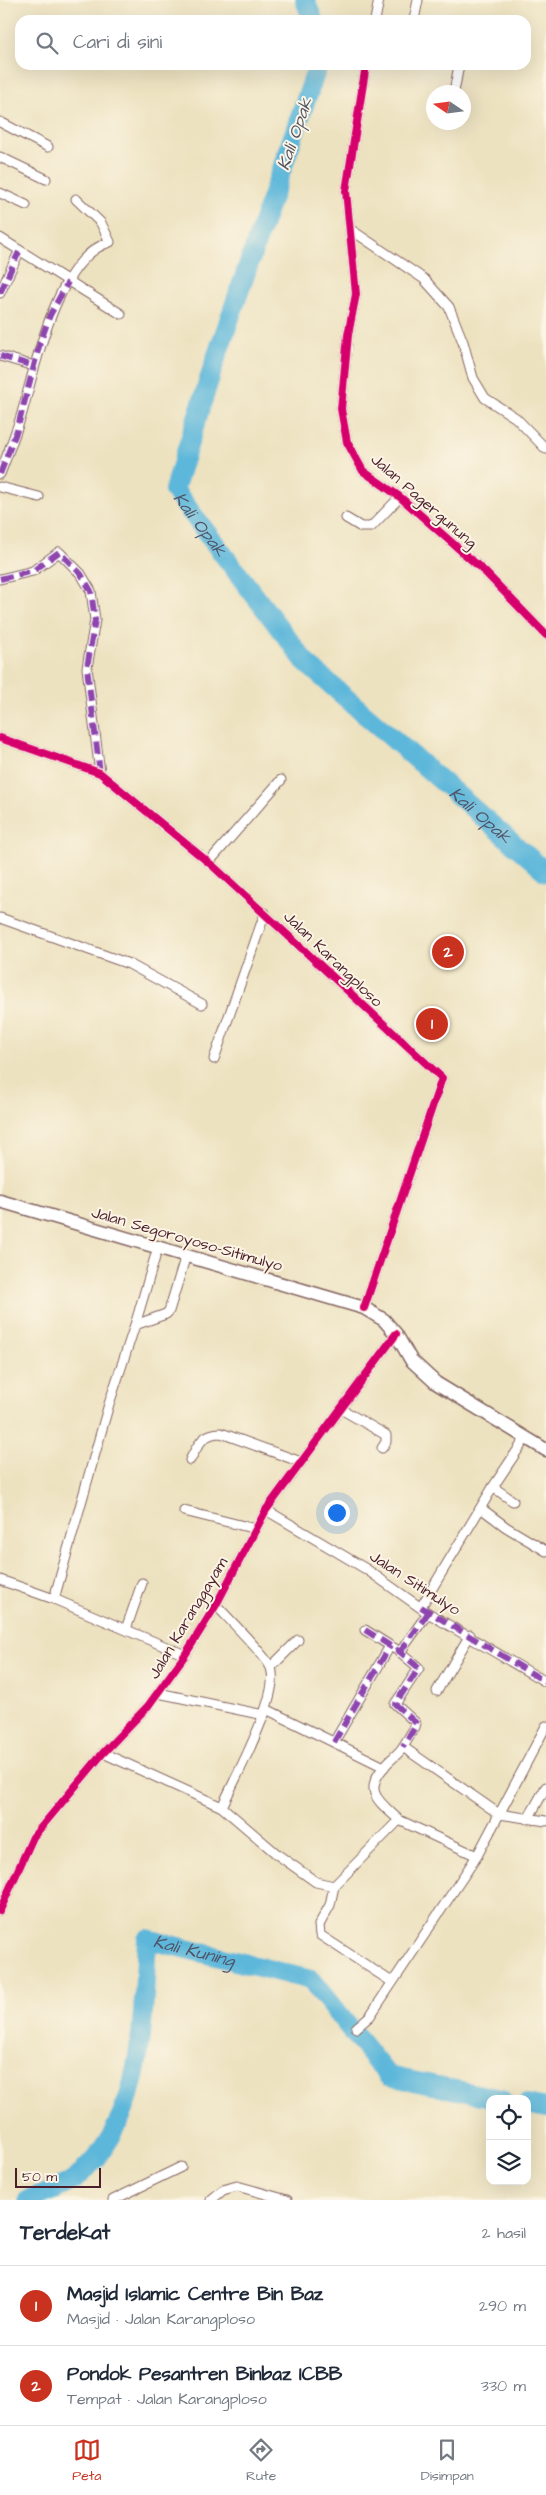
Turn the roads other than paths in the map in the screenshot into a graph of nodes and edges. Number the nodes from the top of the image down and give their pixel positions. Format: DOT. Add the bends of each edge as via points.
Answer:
graph roads {
  1 [pos="379,0"];
  2 [pos="418,0"];
  3 [pos="376,15"];
  4 [pos="415,15"];
  5 [pos="365,70"];
  6 [pos="458,70"];
  7 [pos="455,85"];
  8 [pos="0,122"];
  9 [pos="48,147"];
  10 [pos="0,157"];
  11 [pos="46,179"];
  12 [pos="0,193"];
  13 [pos="76,199"];
  14 [pos="26,205"];
  15 [pos="350,229"];
  16 [pos="0,238"];
  17 [pos="19,252"];
  18 [pos="68,282"];
  19 [pos="0,293"];
  20 [pos="121,314"];
  21 [pos="0,356"];
  22 [pos="34,366"];
  23 [pos="546,449"];
  24 [pos="0,474"];
  25 [pos="0,487"];
  26 [pos="39,497"];
  27 [pos="400,497"];
  28 [pos="346,518"];
  29 [pos="0,579"];
  30 [pos="546,635"];
  31 [pos="0,738"];
  32 [pos="100,773"];
  33 [pos="281,780"];
  34 [pos="208,862"];
  35 [pos="265,913"];
  36 [pos="0,918"];
  37 [pos="202,1004"];
  38 [pos="214,1059"];
  39 [pos="0,1201"];
  40 [pos="158,1247"];
  41 [pos="186,1255"];
  42 [pos="364,1308"];
  43 [pos="135,1325"];
  44 [pos="396,1334"];
  45 [pos="341,1408"];
  46 [pos="525,1439"];
  47 [pos="382,1448"];
  48 [pos="546,1450"];
  49 [pos="190,1460"];
  50 [pos="301,1462"];
  51 [pos="493,1487"];
  52 [pos="513,1501"];
  53 [pos="482,1509"];
  54 [pos="266,1510"];
  55 [pos="184,1511"];
  56 [pos="256,1529"];
  57 [pos="546,1551"];
  58 [pos="0,1580"];
  59 [pos="142,1583"];
  60 [pos="54,1599"];
  61 [pos="216,1605"];
  62 [pos="424,1610"];
  63 [pos="126,1629"];
  64 [pos="365,1630"];
  65 [pos="470,1635"];
  66 [pos="298,1640"];
  67 [pos="390,1646"];
  68 [pos="400,1652"];
  69 [pos="185,1655"];
  70 [pos="271,1667"];
  71 [pos="546,1682"];
  72 [pos="437,1691"];
  73 [pos="158,1692"];
  74 [pos="265,1712"];
  75 [pos="546,1726"];
  76 [pos="334,1742"];
  77 [pos="403,1747"];
  78 [pos="103,1753"];
  79 [pos="384,1767"];
  80 [pos="546,1787"];
  81 [pos="222,1807"];
  82 [pos="507,1815"];
  83 [pos="528,1818"];
  84 [pos="399,1820"];
  85 [pos="546,1821"];
  86 [pos="477,1856"];
  87 [pos="334,1886"];
  88 [pos="0,1910"];
  89 [pos="392,1982"];
  90 [pos="356,2028"];
  91 [pos="180,2167"];
  92 [pos="113,2200"];
  93 [pos="211,2200"];
  94 [pos="287,2200"];
  1 -- 3 [label="street"];
  2 -- 4 [label="street"];
  5 -- 15 [label="street, Jalan Pagergunung" via="346,191"];
  6 -- 7 [label="street"];
  8 -- 9 [label="street"];
  10 -- 11 [label="street"];
  12 -- 14 [label="street"];
  13 -- 18 [label="street" via="102,224 110,242 94,250"];
  15 -- 23 [label="street" via="424,279 449,307 464,342 473,378 485,398 516,418"];
  15 -- 27 [label="street, Jalan Pagergunung" via="356,294 348,335 341,409 347,442 363,471"];
  16 -- 17 [label="street"];
  17 -- 18 [label="street"];
  17 -- 19 [label="street"];
  18 -- 20 [label="street"];
  18 -- 22 [label="street" via="50,315"];
  21 -- 22 [label="street"];
  22 -- 24 [label="street" via="17,430"];
  25 -- 26 [label="street"];
  27 -- 28 [label="street" via="370,527 361,527"];
  27 -- 30 [label="street, Jalan Pagergunung" via="484,571"];
  29 -- 32 [label="street" via="33,571 60,552 81,574 91,591 95,620 87,668"];
  31 -- 32 [label="street, Jalan Karangploso"];
  32 -- 34 [label="street, Jalan Karangploso"];
  33 -- 34 [label="street"];
  34 -- 35 [label="street, Jalan Karangploso"];
  35 -- 38 [label="street"];
  35 -- 42 [label="street, Jalan Karangploso" via="442,1078"];
  36 -- 37 [label="street" via="129,964"];
  39 -- 40 [label="main road, Jalan Segoroyoso-Sitimulyo"];
  40 -- 41 [label="main road, Jalan Segoroyoso-Sitimulyo"];
  40 -- 43 [label="street"];
  41 -- 42 [label="main road, Jalan Segoroyoso-Sitimulyo"];
  41 -- 43 [label="street" via="169,1310"];
  42 -- 44 [label="main road, Jalan Segoroyoso-Sitimulyo" via="380,1317"];
  43 -- 60 [label="street" via="109,1404"];
  44 -- 45 [label="street, Jalan Karanggayam"];
  44 -- 46 [label="main road, Jalan Segoroyoso-Sitimulyo" via="411,1360 429,1377"];
  45 -- 47 [label="street" via="386,1435"];
  45 -- 50 [label="street, Jalan Karanggayam"];
  46 -- 48 [label="main road, Jalan Segoroyoso-Sitimulyo"];
  46 -- 51 [label="street"];
  49 -- 50 [label="street" via="200,1440 212,1433"];
  50 -- 54 [label="street, Jalan Karanggayam"];
  51 -- 52 [label="street"];
  51 -- 53 [label="street"];
  53 -- 57 [label="street"];
  53 -- 62 [label="street"];
  54 -- 56 [label="street, Jalan Karanggayam"];
  54 -- 62 [label="street, Jalan Sitimulyo" via="366,1569"];
  55 -- 56 [label="street"];
  56 -- 61 [label="street, Jalan Karanggayam"];
  58 -- 60 [label="street"];
  59 -- 63 [label="street"];
  60 -- 63 [label="street"];
  61 -- 69 [label="street, Jalan Karanggayam"];
  61 -- 70 [label="street"];
  62 -- 65 [label="street, Jalan Sitimulyo"];
  62 -- 68 [label="street"];
  63 -- 69 [label="street"];
  64 -- 67 [label="street"];
  65 -- 71 [label="street, Jalan Sitimulyo"];
  65 -- 72 [label="street"];
  66 -- 70 [label="street"];
  67 -- 68 [label="street"];
  67 -- 76 [label="street"];
  68 -- 77 [label="street" via="419,1668 395,1704 416,1722"];
  69 -- 73 [label="street, Jalan Karanggayam"];
  70 -- 74 [label="street" via="273,1682"];
  73 -- 74 [label="street"];
  73 -- 78 [label="street, Jalan Karanggayam"];
  74 -- 76 [label="street"];
  74 -- 81 [label="street"];
  75 -- 82 [label="street"];
  76 -- 79 [label="street"];
  77 -- 79 [label="street"];
  77 -- 82 [label="street"];
  78 -- 81 [label="street"];
  78 -- 88 [label="street, Jalan Karanggayam" via="32,1837"];
  79 -- 84 [label="street" via="375,1782 375,1797"];
  80 -- 83 [label="street"];
  81 -- 87 [label="street" via="278,1855 316,1882"];
  82 -- 83 [label="street"];
  82 -- 86 [label="street"];
  83 -- 85 [label="street"];
  84 -- 86 [label="street"];
  84 -- 87 [label="street"];
  86 -- 89 [label="street"];
  87 -- 89 [label="street" via="330,1905 320,1925 320,1935"];
  89 -- 90 [label="street" via="370,2016"];
  91 -- 92 [label="street"];
  93 -- 94 [label="street" via="223,2190 237,2186"];
}
